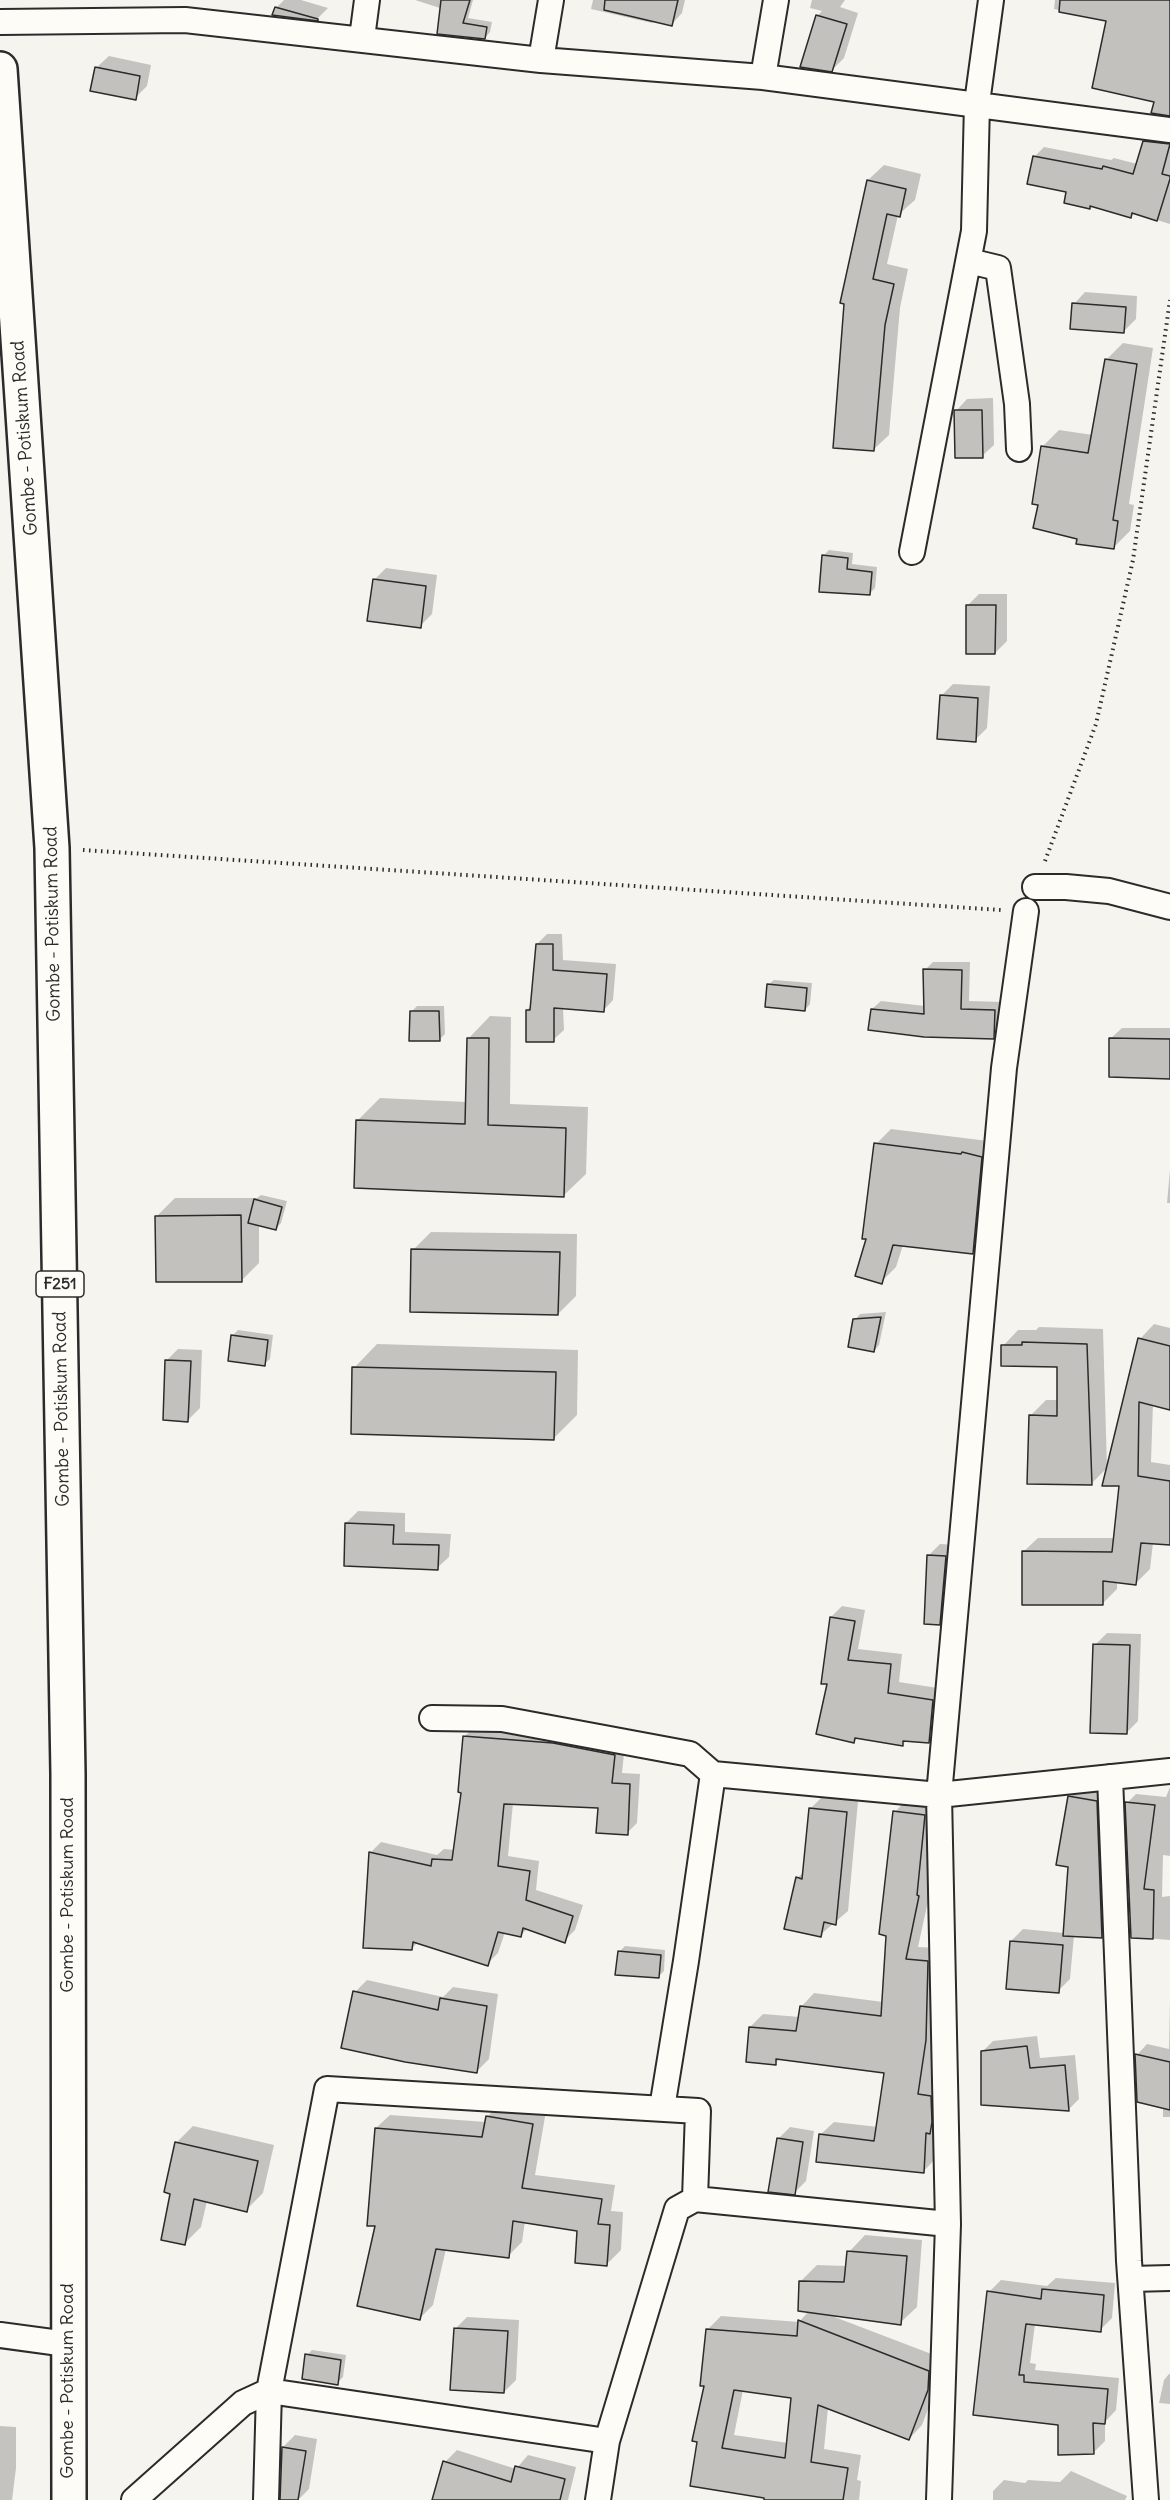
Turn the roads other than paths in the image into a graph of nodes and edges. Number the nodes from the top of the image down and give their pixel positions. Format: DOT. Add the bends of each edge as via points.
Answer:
graph roads {
  1 [pos="367,0"];
  2 [pos="551,0"];
  3 [pos="776,0"];
  4 [pos="991,0"];
  5 [pos="186,10"];
  6 [pos="0,22"];
  7 [pos="362,38"];
  8 [pos="541,60"];
  9 [pos="0,69"];
  10 [pos="763,77"];
  11 [pos="977,103"];
  12 [pos="1170,130"];
  13 [pos="969,261"];
  14 [pos="1019,448"];
  15 [pos="912,552"];
  16 [pos="1035,887"];
  17 [pos="1170,907"];
  18 [pos="1026,911"];
  19 [pos="432,1718"];
  20 [pos="1170,1771"];
  21 [pos="713,1774"];
  22 [pos="1110,1777"];
  23 [pos="939,1795"];
  24 [pos="662,2109"];
  25 [pos="695,2199"];
  26 [pos="948,2224"];
  27 [pos="1170,2278"];
  28 [pos="1131,2279"];
  29 [pos="0,2335"];
  30 [pos="67,2344"];
  31 [pos="269,2391"];
  32 [pos="607,2441"];
  33 [pos="69,2500"];
  34 [pos="134,2500"];
  35 [pos="266,2500"];
  36 [pos="598,2500"];
  37 [pos="939,2500"];
  38 [pos="1146,2500"];
  1 -- 7 [label="street"];
  2 -- 8 [label="street"];
  3 -- 10 [label="street"];
  4 -- 11 [label="street"];
  5 -- 6 [label="street"];
  5 -- 7 [label="street"];
  7 -- 8 [label="street"];
  8 -- 10 [label="street"];
  9 -- 30 [label="main road, Gombe - Potiskum Road / F251" via="52,848 68,1774"];
  10 -- 11 [label="street"];
  11 -- 12 [label="street"];
  11 -- 13 [label="street" via="974,231"];
  13 -- 14 [label="street" via="998,268 1017,404"];
  13 -- 15 [label="street"];
  16 -- 17 [label="street" via="1109,891"];
  18 -- 23 [label="street" via="1003,1079"];
  19 -- 21 [label="street" via="502,1719 690,1754"];
  20 -- 22 [label="street"];
  21 -- 23 [label="street"];
  21 -- 24 [label="street"];
  22 -- 23 [label="street"];
  22 -- 28 [label="street"];
  23 -- 26 [label="street"];
  24 -- 25 [label="street" via="698,2111"];
  24 -- 31 [label="street" via="327,2089"];
  25 -- 26 [label="street"];
  25 -- 32 [label="street" via="677,2209"];
  26 -- 37 [label="street"];
  27 -- 28 [label="street"];
  28 -- 38 [label="street"];
  29 -- 30 [label="street"];
  30 -- 33 [label="main road, Gombe - Potiskum Road / F251"];
  31 -- 32 [label="street"];
  31 -- 34 [label="street" via="243,2403"];
  31 -- 35 [label="street"];
  32 -- 36 [label="street"];
}
